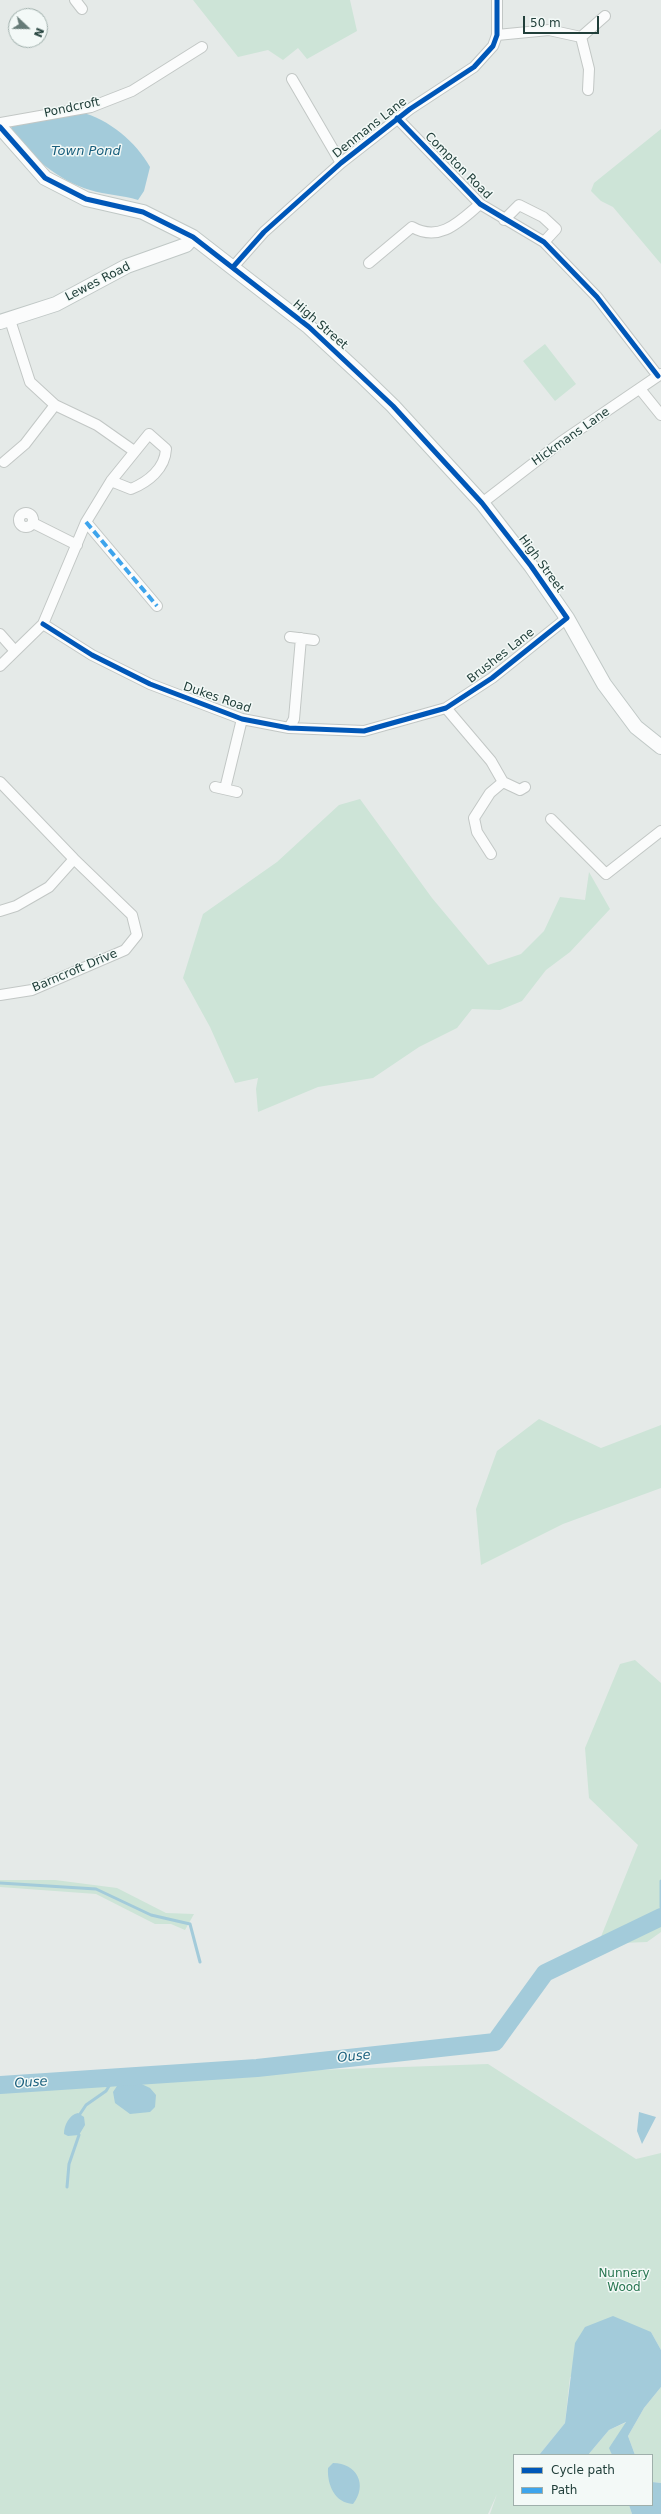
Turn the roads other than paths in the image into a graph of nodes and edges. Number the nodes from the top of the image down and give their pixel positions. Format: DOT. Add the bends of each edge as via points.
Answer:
graph roads {
  1 [pos="75,0"];
  2 [pos="497,0"];
  3 [pos="82,9"];
  4 [pos="605,16"];
  5 [pos="497,35"];
  6 [pos="581,37"];
  7 [pos="202,47"];
  8 [pos="292,79"];
  9 [pos="588,90"];
  10 [pos="397,118"];
  11 [pos="0,123"];
  12 [pos="0,127"];
  13 [pos="340,162"];
  14 [pos="480,204"];
  15 [pos="504,220"];
  16 [pos="193,237"];
  17 [pos="544,242"];
  18 [pos="369,263"];
  19 [pos="233,267"];
  20 [pos="5,321"];
  21 [pos="660,375"];
  22 [pos="640,389"];
  23 [pos="55,405"];
  24 [pos="661,415"];
  25 [pos="134,451"];
  26 [pos="4,462"];
  27 [pos="111,481"];
  28 [pos="482,503"];
  29 [pos="33,522"];
  30 [pos="86,522"];
  31 [pos="77,545"];
  32 [pos="156,606"];
  33 [pos="567,618"];
  34 [pos="43,624"];
  35 [pos="0,634"];
  36 [pos="290,637"];
  37 [pos="301,638"];
  38 [pos="314,640"];
  39 [pos="15,651"];
  40 [pos="0,666"];
  41 [pos="446,708"];
  42 [pos="242,719"];
  43 [pos="292,723"];
  44 [pos="661,746"];
  45 [pos="503,782"];
  46 [pos="1,786"];
  47 [pos="525,787"];
  48 [pos="237,792"];
  49 [pos="551,819"];
  50 [pos="661,831"];
  51 [pos="491,854"];
  52 [pos="74,859"];
  53 [pos="0,910"];
  54 [pos="0,995"];
  1 -- 3 [label="street"];
  2 -- 5 [label="street, Denmans Lane"];
  4 -- 6 [label="street"];
  5 -- 6 [label="street" via="549,30"];
  5 -- 10 [label="street, Denmans Lane" via="493,46 474,67"];
  6 -- 9 [label="street" via="589,69"];
  7 -- 11 [label="street, Pondcroft" via="132,91 91,107"];
  8 -- 13 [label="street"];
  10 -- 13 [label="street, Denmans Lane"];
  10 -- 14 [label="street, Compton Road"];
  12 -- 16 [label="main road, High Street" via="45,178 86,199 143,212"];
  13 -- 19 [label="street, Denmans Lane" via="264,232"];
  14 -- 15 [label="street, Compton Road"];
  14 -- 18 [label="street" via="442,233 424,233 412,228"];
  15 -- 17 [label="street, Compton Road"];
  15 -- 17 [label="street" via="519,205 543,217 556,229"];
  16 -- 19 [label="main road, High Street"];
  16 -- 20 [label="main road, Lewes Road" via="186,245 127,266 56,304"];
  17 -- 21 [label="street, Compton Road" via="597,297"];
  19 -- 28 [label="main road, High Street" via="309,327 361,375"];
  20 -- 23 [label="street" via="30,382"];
  21 -- 22 [label="street, Hickmans Lane"];
  22 -- 24 [label="street"];
  22 -- 28 [label="street, Hickmans Lane" via="561,442"];
  23 -- 25 [label="street" via="97,425"];
  23 -- 26 [label="street" via="25,444"];
  25 -- 27 [label="street"];
  25 -- 27 [label="street" via="149,434 166,449 165,460 146,483 131,489"];
  27 -- 30 [label="street"];
  28 -- 33 [label="main road, High Street"];
  29 -- 31 [label="street"];
  30 -- 31 [label="street"];
  30 -- 32 [label="street"];
  31 -- 34 [label="street"];
  33 -- 41 [label="street, Brushes Lane" via="492,678"];
  33 -- 44 [label="main road, High Street" via="609,690 636,727"];
  34 -- 39 [label="street"];
  34 -- 42 [label="street, Dukes Road" via="92,655 150,684"];
  35 -- 39 [label="street"];
  36 -- 37 [label="street"];
  37 -- 38 [label="street"];
  37 -- 43 [label="street"];
  39 -- 40 [label="street"];
  41 -- 43 [label="street, Dukes Road" via="364,731 302,728"];
  41 -- 45 [label="street" via="491,761"];
  42 -- 43 [label="street, Dukes Road"];
  42 -- 48 [label="street, Dukes Road" via="220,788"];
  45 -- 47 [label="street" via="520,790"];
  45 -- 51 [label="street" via="490,793 474,818 476,832"];
  46 -- 52 [label="street, Barncroft Drive"];
  49 -- 50 [label="street" via="606,874"];
  52 -- 53 [label="street" via="50,887 16,906"];
  52 -- 54 [label="street, Barncroft Drive" via="132,915 137,935 125,950 32,990"];
}
